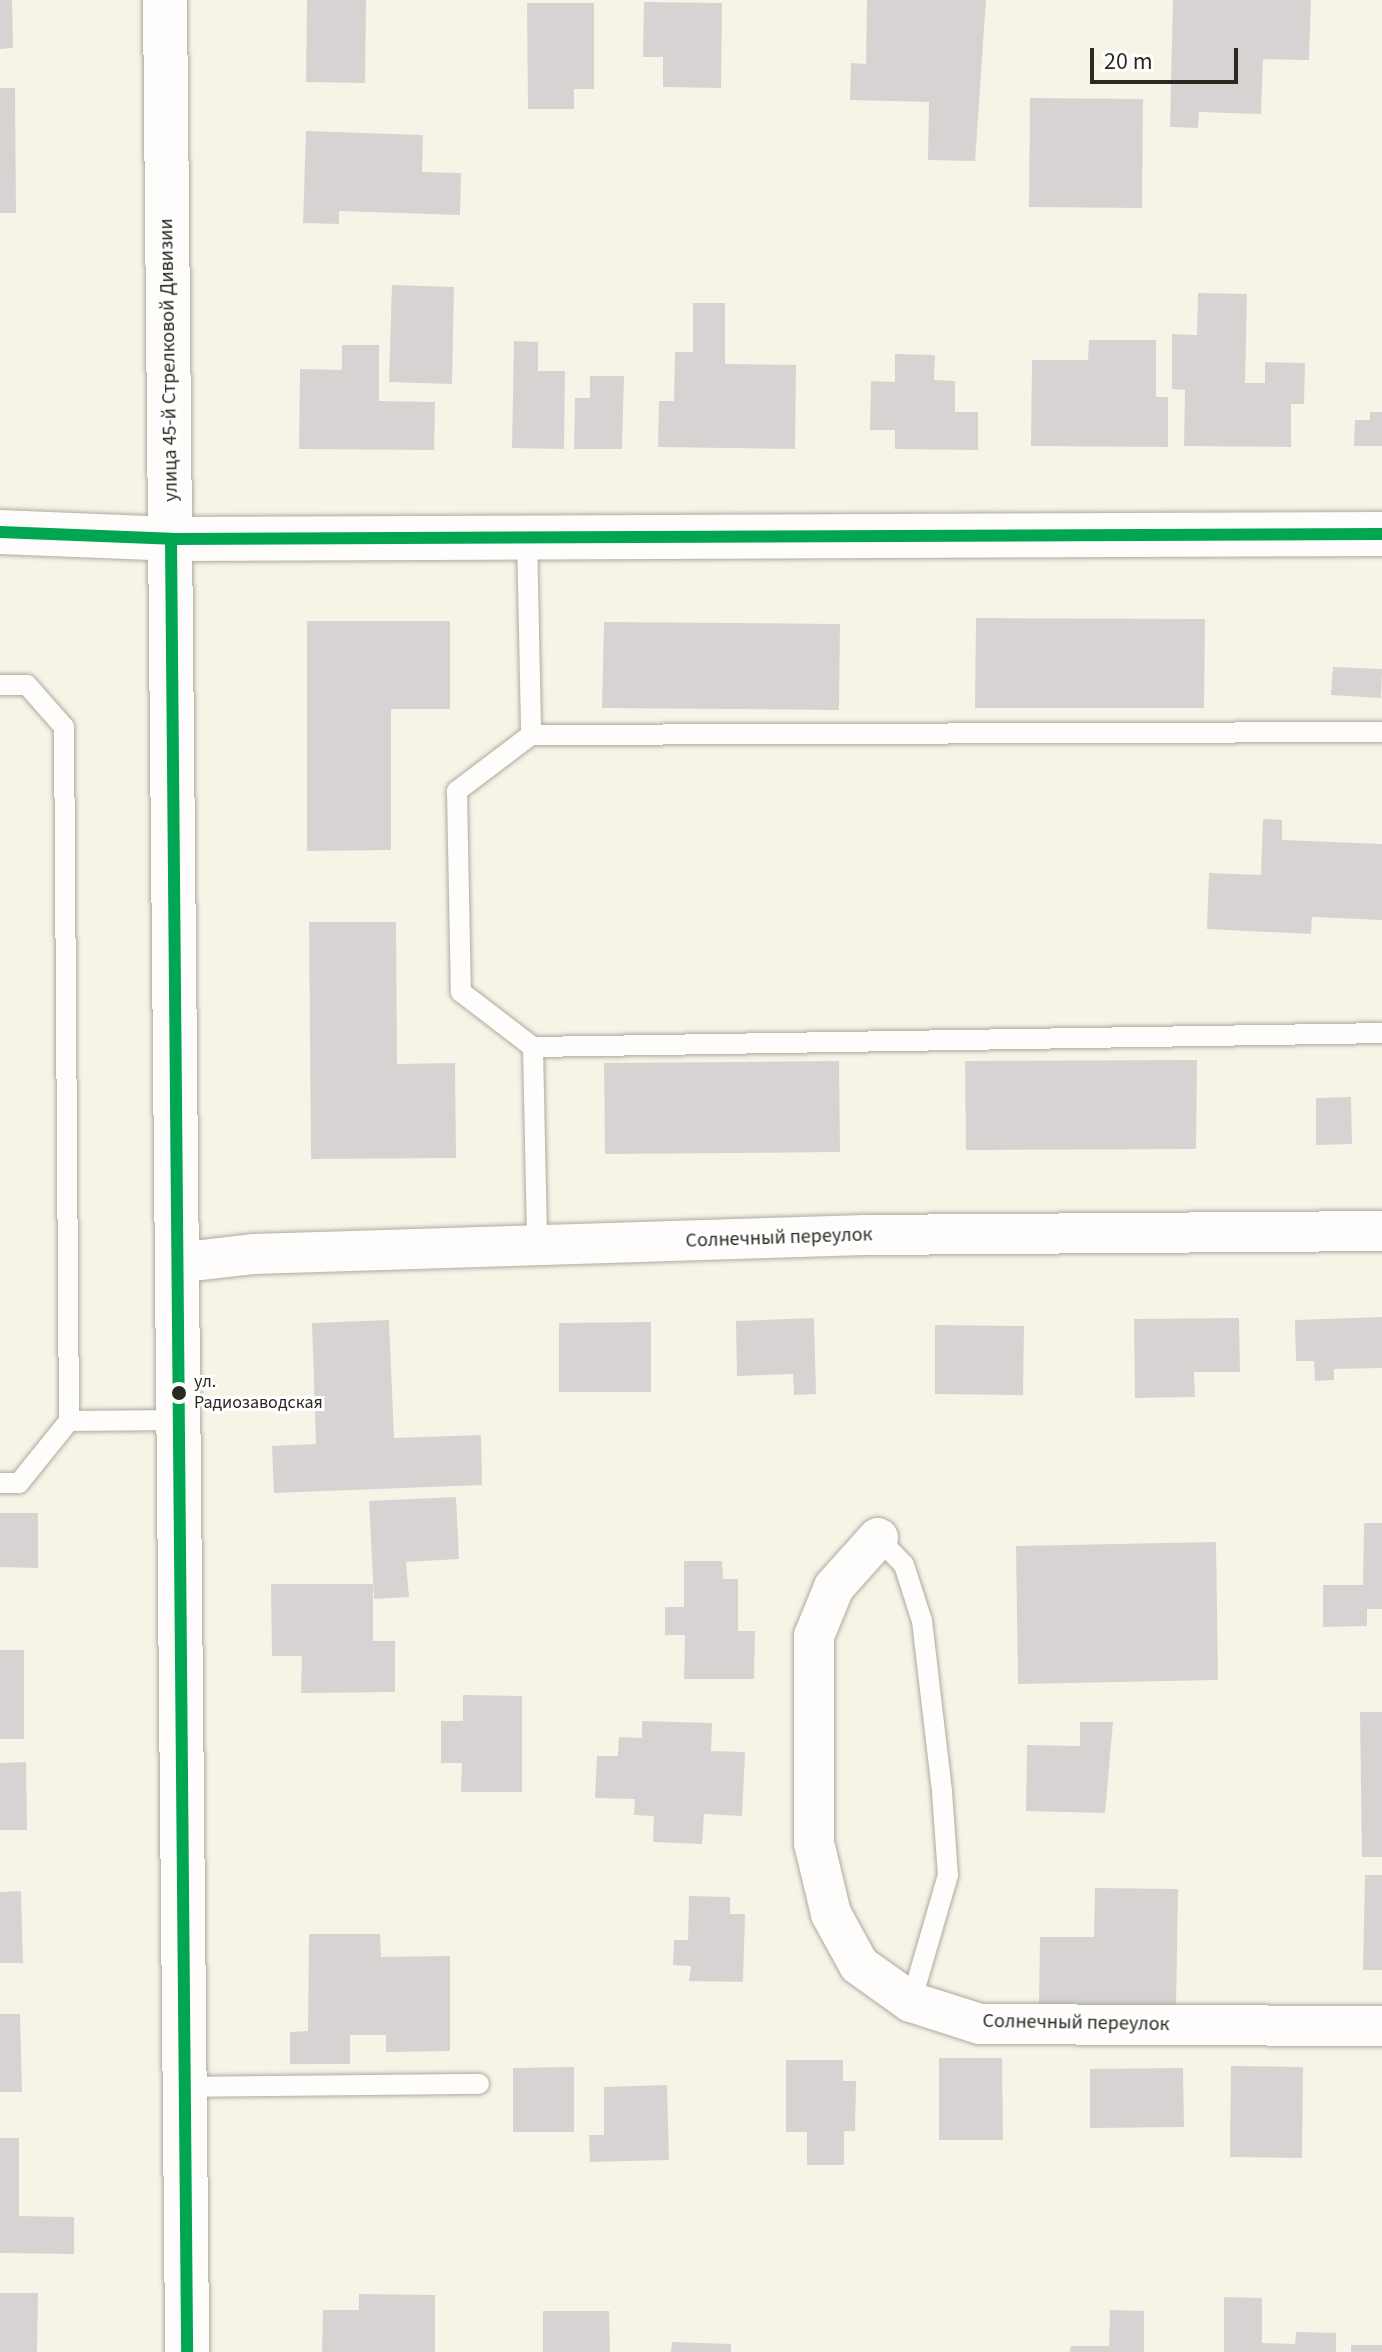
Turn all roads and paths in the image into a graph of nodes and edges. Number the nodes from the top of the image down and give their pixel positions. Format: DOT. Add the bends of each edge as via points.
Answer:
graph roads {
  1 [pos="165,0"];
  2 [pos="0,532"];
  3 [pos="1382,534"];
  4 [pos="527,536"];
  5 [pos="171,539"];
  6 [pos="0,685"];
  7 [pos="1382,732"];
  8 [pos="531,735"];
  9 [pos="1382,1033"];
  10 [pos="533,1047"];
  11 [pos="1382,1231"];
  12 [pos="537,1246"];
  13 [pos="176,1263"];
  14 [pos="176,1420"];
  15 [pos="69,1421"];
  16 [pos="0,1483"];
  17 [pos="878,1538"];
  18 [pos="911,2002"];
  19 [pos="1382,2026"];
  20 [pos="479,2084"];
  21 [pos="185,2087"];
  22 [pos="187,2352"];
  1 -- 5 [label="main road, улица 45-й Стрелковой Дивизии"];
  2 -- 5 [label="main road"];
  3 -- 4 [label="main road"];
  4 -- 5 [label="main road"];
  4 -- 8 [label="lane"];
  5 -- 13 [label="main road, улица 45-й Стрелковой Дивизии"];
  6 -- 15 [label="lane" via="27,685 64,727"];
  7 -- 8 [label="lane"];
  8 -- 10 [label="lane" via="457,791 461,992"];
  9 -- 10 [label="lane"];
  10 -- 12 [label="lane"];
  11 -- 12 [label="street, Солнечный переулок"];
  12 -- 13 [label="street, Солнечный переулок"];
  13 -- 14 [label="main road, улица 45-й Стрелковой Дивизии"];
  14 -- 15 [label="lane"];
  14 -- 21 [label="main road, улица 45-й Стрелковой Дивизии"];
  15 -- 16 [label="lane" via="19,1483"];
  17 -- 18 [label="lane" via="904,1565 922,1621 948,1875"];
  17 -- 18 [label="street, Солнечный переулок" via="834,1587 814,1636 814,1843 831,1914 859,1965"];
  18 -- 19 [label="street, Солнечный переулок" via="980,2024"];
  20 -- 21 [label="lane"];
  21 -- 22 [label="main road, улица 45-й Стрелковой Дивизии"];
}
